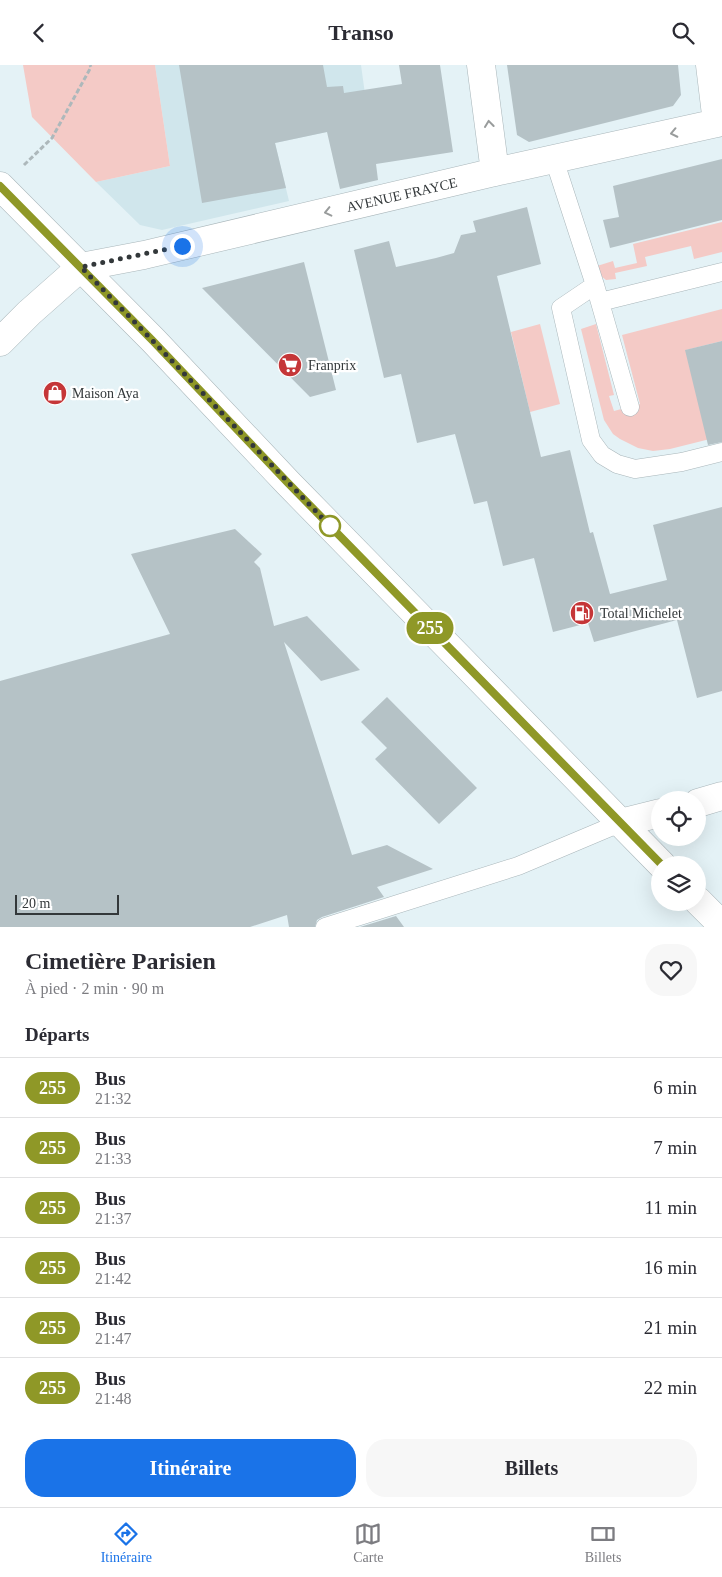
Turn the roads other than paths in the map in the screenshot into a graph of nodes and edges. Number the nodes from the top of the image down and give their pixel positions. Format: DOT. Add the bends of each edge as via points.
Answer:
graph roads {
  1 [pos="481,65"];
  2 [pos="710,65"];
  3 [pos="720,123"];
  4 [pos="554,159"];
  5 [pos="495,172"];
  6 [pos="0,187"];
  7 [pos="81,267"];
  8 [pos="722,272"];
  9 [pos="595,285"];
  10 [pos="600,302"];
  11 [pos="0,342"];
  12 [pos="630,407"];
  13 [pos="722,452"];
  14 [pos="722,796"];
  15 [pos="706,801"];
  16 [pos="651,815"];
  17 [pos="620,823"];
  18 [pos="653,856"];
  19 [pos="706,909"];
  20 [pos="359,922"];
  21 [pos="722,925"];
  22 [pos="325,927"];
  5 -- 1 [label="street, one-way"];
  2 -- 3 [label="street"];
  3 -- 4 [label="street, AVENUE FRAYCE, one-way"];
  4 -- 5 [label="street, AVENUE FRAYCE"];
  4 -- 9 [label="lane"];
  5 -- 7 [label="street, AVENUE FRAYCE, one-way"];
  6 -- 7 [label="street"];
  7 -- 11 [label="street"];
  7 -- 17 [label="street"];
  8 -- 10 [label="lane"];
  9 -- 10 [label="lane"];
  9 -- 13 [label="lane" via="561,307 591,440 602,455 635,469"];
  10 -- 12 [label="lane"];
  14 -- 15 [label="street"];
  16 -- 17 [label="street"];
  17 -- 18 [label="street"];
  17 -- 20 [label="lane" via="518,866"];
  19 -- 21 [label="street"];
  20 -- 22 [label="lane"];
}
